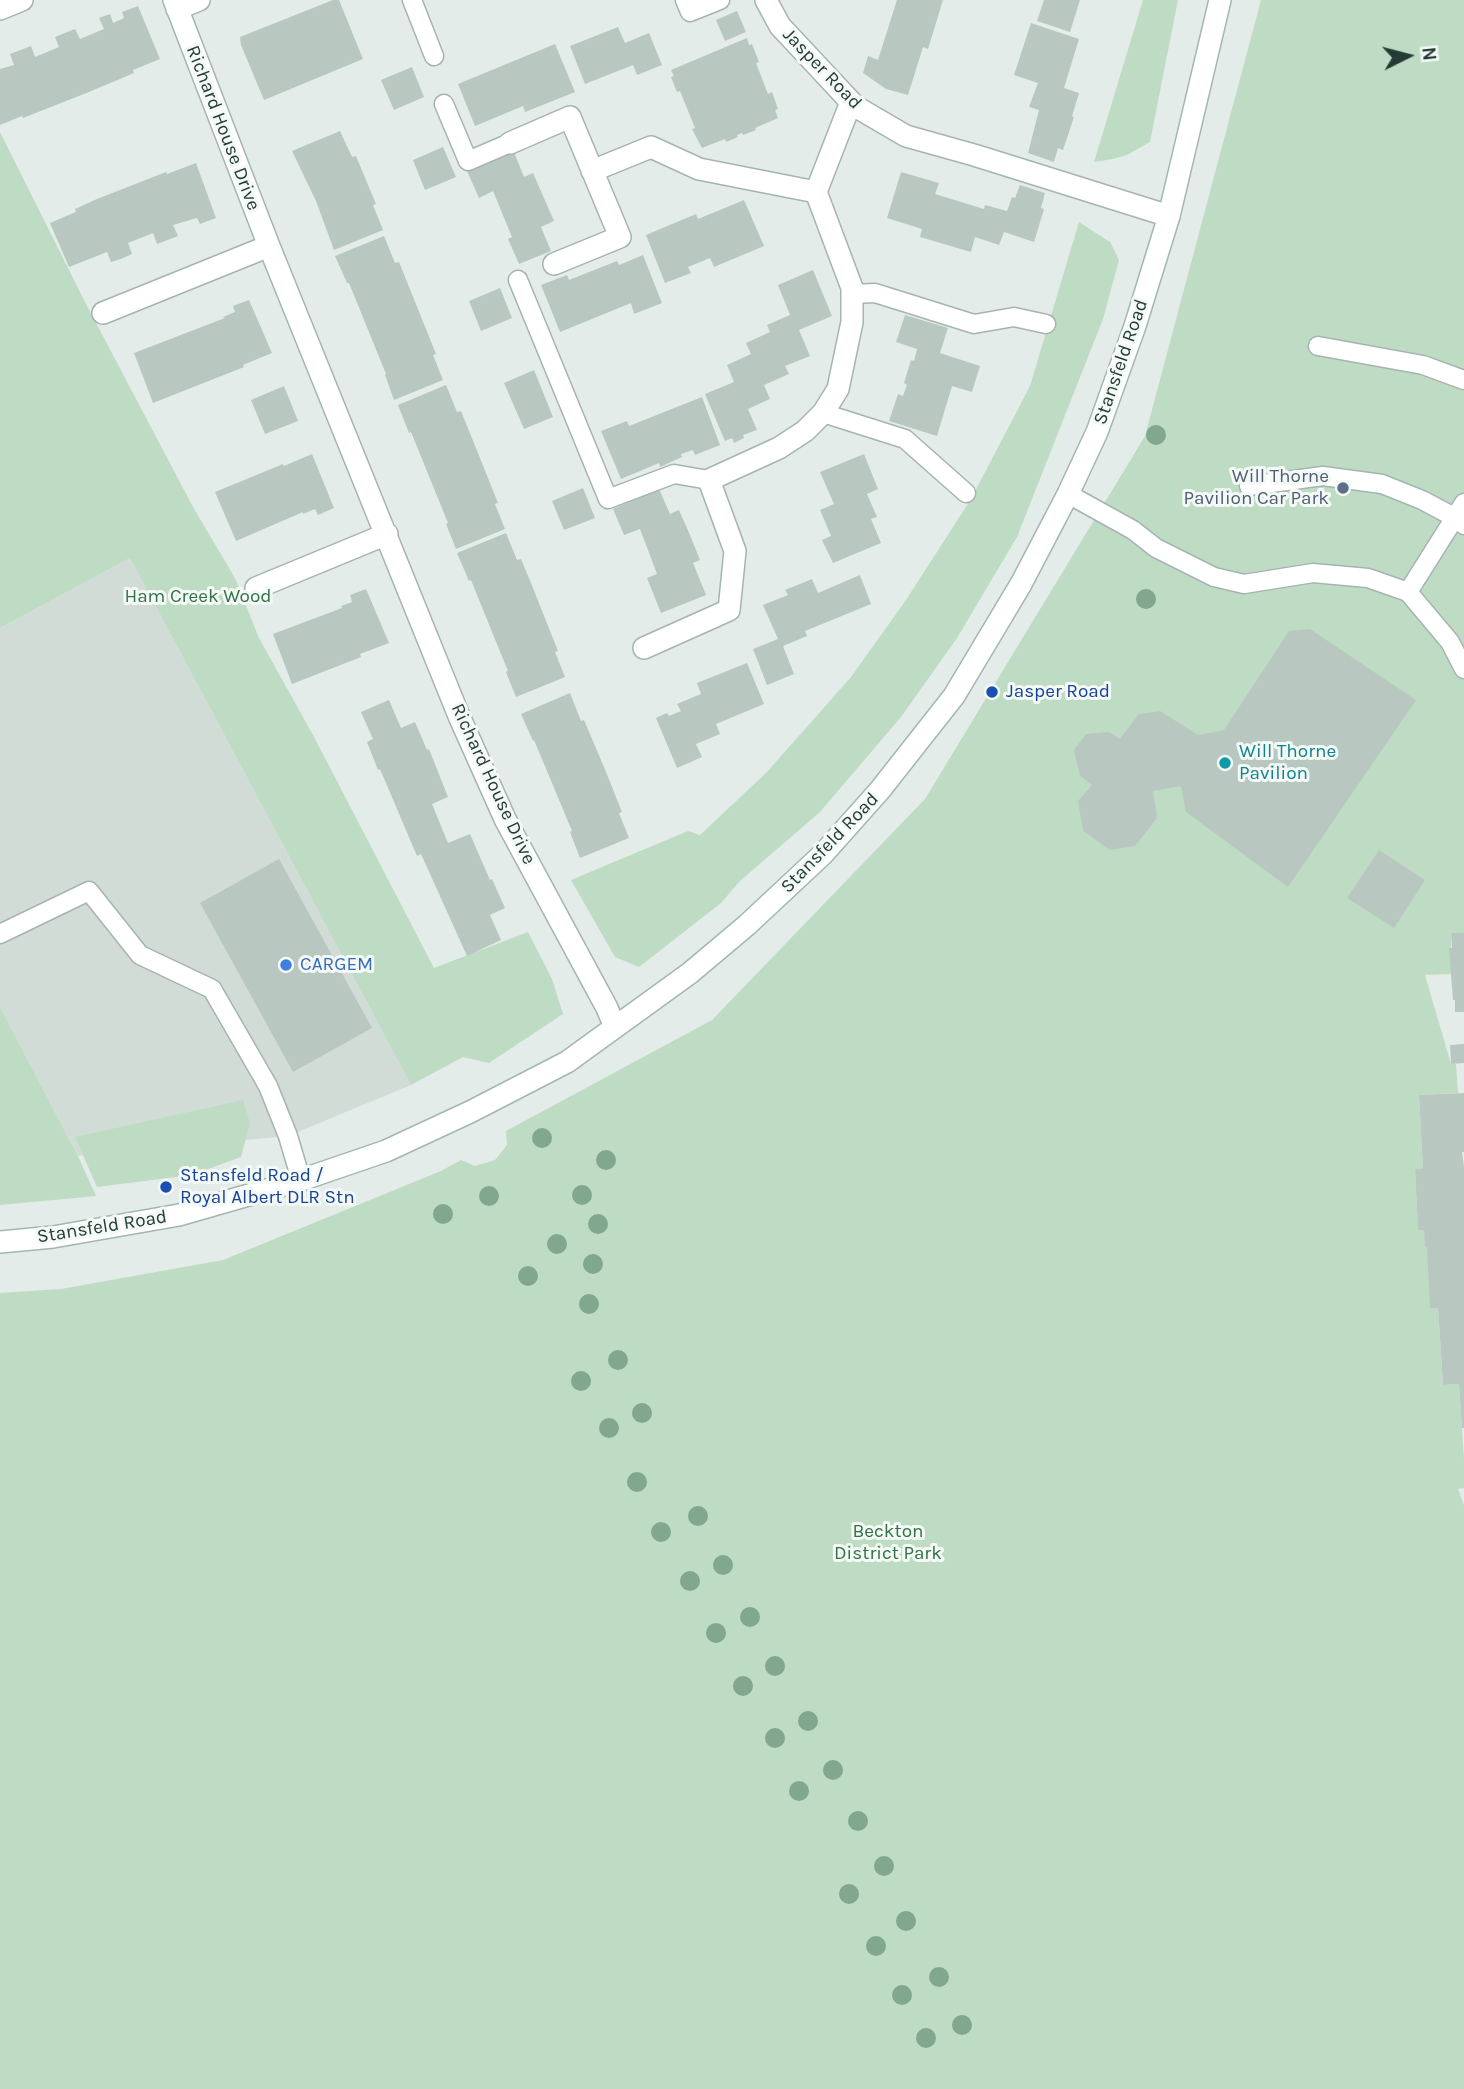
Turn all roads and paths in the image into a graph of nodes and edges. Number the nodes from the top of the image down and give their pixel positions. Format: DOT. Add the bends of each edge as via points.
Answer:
graph roads {
  1 [pos="22,0"];
  2 [pos="199,0"];
  3 [pos="412,0"];
  4 [pos="685,0"];
  5 [pos="720,0"];
  6 [pos="766,0"];
  7 [pos="1220,0"];
  8 [pos="175,5"];
  9 [pos="0,9"];
  10 [pos="433,56"];
  11 [pos="851,102"];
  12 [pos="444,104"];
  13 [pos="510,143"];
  14 [pos="592,171"];
  15 [pos="816,192"];
  16 [pos="1169,216"];
  17 [pos="270,246"];
  18 [pos="554,264"];
  19 [pos="518,280"];
  20 [pos="852,294"];
  21 [pos="103,313"];
  22 [pos="1046,324"];
  23 [pos="1318,346"];
  24 [pos="1464,380"];
  25 [pos="823,413"];
  26 [pos="709,480"];
  27 [pos="1249,486"];
  28 [pos="966,493"];
  29 [pos="1068,494"];
  30 [pos="1461,515"];
  31 [pos="387,534"];
  32 [pos="256,588"];
  33 [pos="1408,592"];
  34 [pos="644,648"];
  35 [pos="1464,669"];
  36 [pos="0,934"];
  37 [pos="615,1027"];
  38 [pos="301,1180"];
  39 [pos="0,1241"];
  1 -- 9 [label="street"];
  2 -- 8 [label="street, Richard House Drive"];
  3 -- 10 [label="lane"];
  4 -- 5 [label="lane" via="690,12"];
  6 -- 11 [label="street, Jasper Road" via="780,26"];
  7 -- 16 [label="street, Stansfeld Road"];
  8 -- 17 [label="street, Richard House Drive"];
  11 -- 15 [label="street"];
  11 -- 16 [label="street, Jasper Road" via="906,136"];
  12 -- 13 [label="lane" via="468,161"];
  13 -- 14 [label="street" via="570,117"];
  14 -- 15 [label="street" via="651,147 699,169"];
  14 -- 18 [label="street" via="620,237"];
  15 -- 20 [label="street"];
  16 -- 29 [label="street, Stansfeld Road" via="1097,432"];
  17 -- 21 [label="street"];
  17 -- 31 [label="street, Richard House Drive"];
  19 -- 26 [label="lane" via="608,499 674,474"];
  20 -- 22 [label="lane" via="875,293 974,324 1014,317"];
  20 -- 25 [label="street" via="852,322 838,389"];
  23 -- 24 [label="lane" via="1423,365"];
  25 -- 26 [label="street" via="779,448"];
  25 -- 28 [label="lane" via="905,439"];
  26 -- 34 [label="street" via="735,551 729,610"];
  27 -- 30 [label="lane" via="1323,476 1382,484"];
  29 -- 33 [label="lane" via="1214,577 1244,584 1313,573 1368,578"];
  29 -- 37 [label="street, Stansfeld Road" via="954,696 880,790 823,854 747,925"];
  30 -- 33 [label="lane"];
  31 -- 32 [label="street"];
  31 -- 37 [label="street, Richard House Drive" via="505,819"];
  33 -- 35 [label="lane" via="1450,642"];
  36 -- 38 [label="lane" via="89,891 140,955 212,989 268,1086"];
  37 -- 38 [label="street, Stansfeld Road" via="567,1062 470,1112 386,1151"];
  38 -- 39 [label="street, Stansfeld Road" via="179,1215 53,1237"];
}
